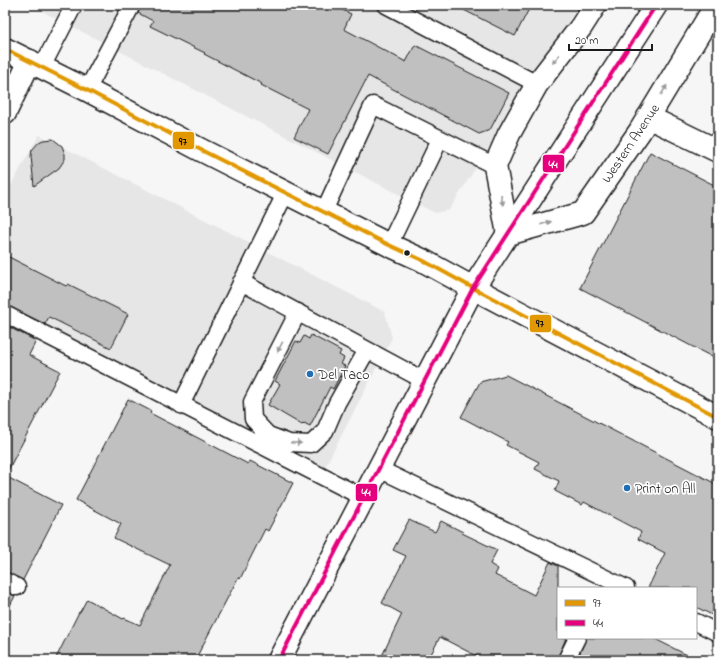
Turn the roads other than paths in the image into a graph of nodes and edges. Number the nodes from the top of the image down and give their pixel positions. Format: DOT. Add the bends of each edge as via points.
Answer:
graph roads {
  1 [pos="74,5"];
  2 [pos="132,5"];
  3 [pos="386,5"];
  4 [pos="595,5"];
  5 [pos="656,5"];
  6 [pos="716,5"];
  7 [pos="5,49"];
  8 [pos="36,64"];
  9 [pos="537,84"];
  10 [pos="87,90"];
  11 [pos="5,113"];
  12 [pos="648,117"];
  13 [pos="440,139"];
  14 [pos="718,151"];
  15 [pos="495,166"];
  16 [pos="286,192"];
  17 [pos="324,211"];
  18 [pos="508,234"];
  19 [pos="389,244"];
  20 [pos="241,282"];
  21 [pos="473,288"];
  22 [pos="298,312"];
  23 [pos="5,314"];
  24 [pos="367,350"];
  25 [pos="425,381"];
  26 [pos="181,405"];
  27 [pos="718,417"];
  28 [pos="379,469"];
  29 [pos="364,498"];
  30 [pos="606,584"];
  31 [pos="621,587"];
  32 [pos="697,622"];
  33 [pos="718,632"];
  34 [pos="576,639"];
  35 [pos="279,660"];
  36 [pos="566,660"];
  1 -- 8 [label="lane"];
  2 -- 10 [label="lane"];
  3 -- 9 [label="lane"];
  4 -- 9 [label="main road, one-way"];
  5 -- 18 [label="main road"];
  12 -- 6 [label="main road, Western Avenue, one-way"];
  7 -- 8 [label="main road"];
  8 -- 10 [label="main road"];
  8 -- 11 [label="main road"];
  9 -- 15 [label="main road" via="509,134"];
  10 -- 16 [label="main road"];
  12 -- 14 [label="main road"];
  18 -- 12 [label="main road, Western Avenue, one-way" via="583,213"];
  13 -- 15 [label="lane"];
  13 -- 17 [label="lane" via="373,105"];
  13 -- 19 [label="lane"];
  15 -- 18 [label="main road, one-way"];
  16 -- 17 [label="main road"];
  16 -- 20 [label="lane"];
  17 -- 19 [label="main road"];
  18 -- 21 [label="main road"];
  19 -- 21 [label="main road"];
  20 -- 22 [label="lane"];
  20 -- 26 [label="lane"];
  21 -- 25 [label="main road"];
  21 -- 27 [label="main road"];
  22 -- 24 [label="lane"];
  22 -- 24 [label="lane, one-way" via="252,402 253,419 268,434 289,443 311,444 325,431 337,403"];
  23 -- 26 [label="lane"];
  24 -- 25 [label="lane"];
  25 -- 28 [label="main road"];
  26 -- 29 [label="lane"];
  28 -- 29 [label="main road"];
  28 -- 30 [label="lane"];
  29 -- 35 [label="main road"];
  30 -- 31 [label="lane"];
  32 -- 33 [label="lane"];
  34 -- 36 [label="lane"];
}
